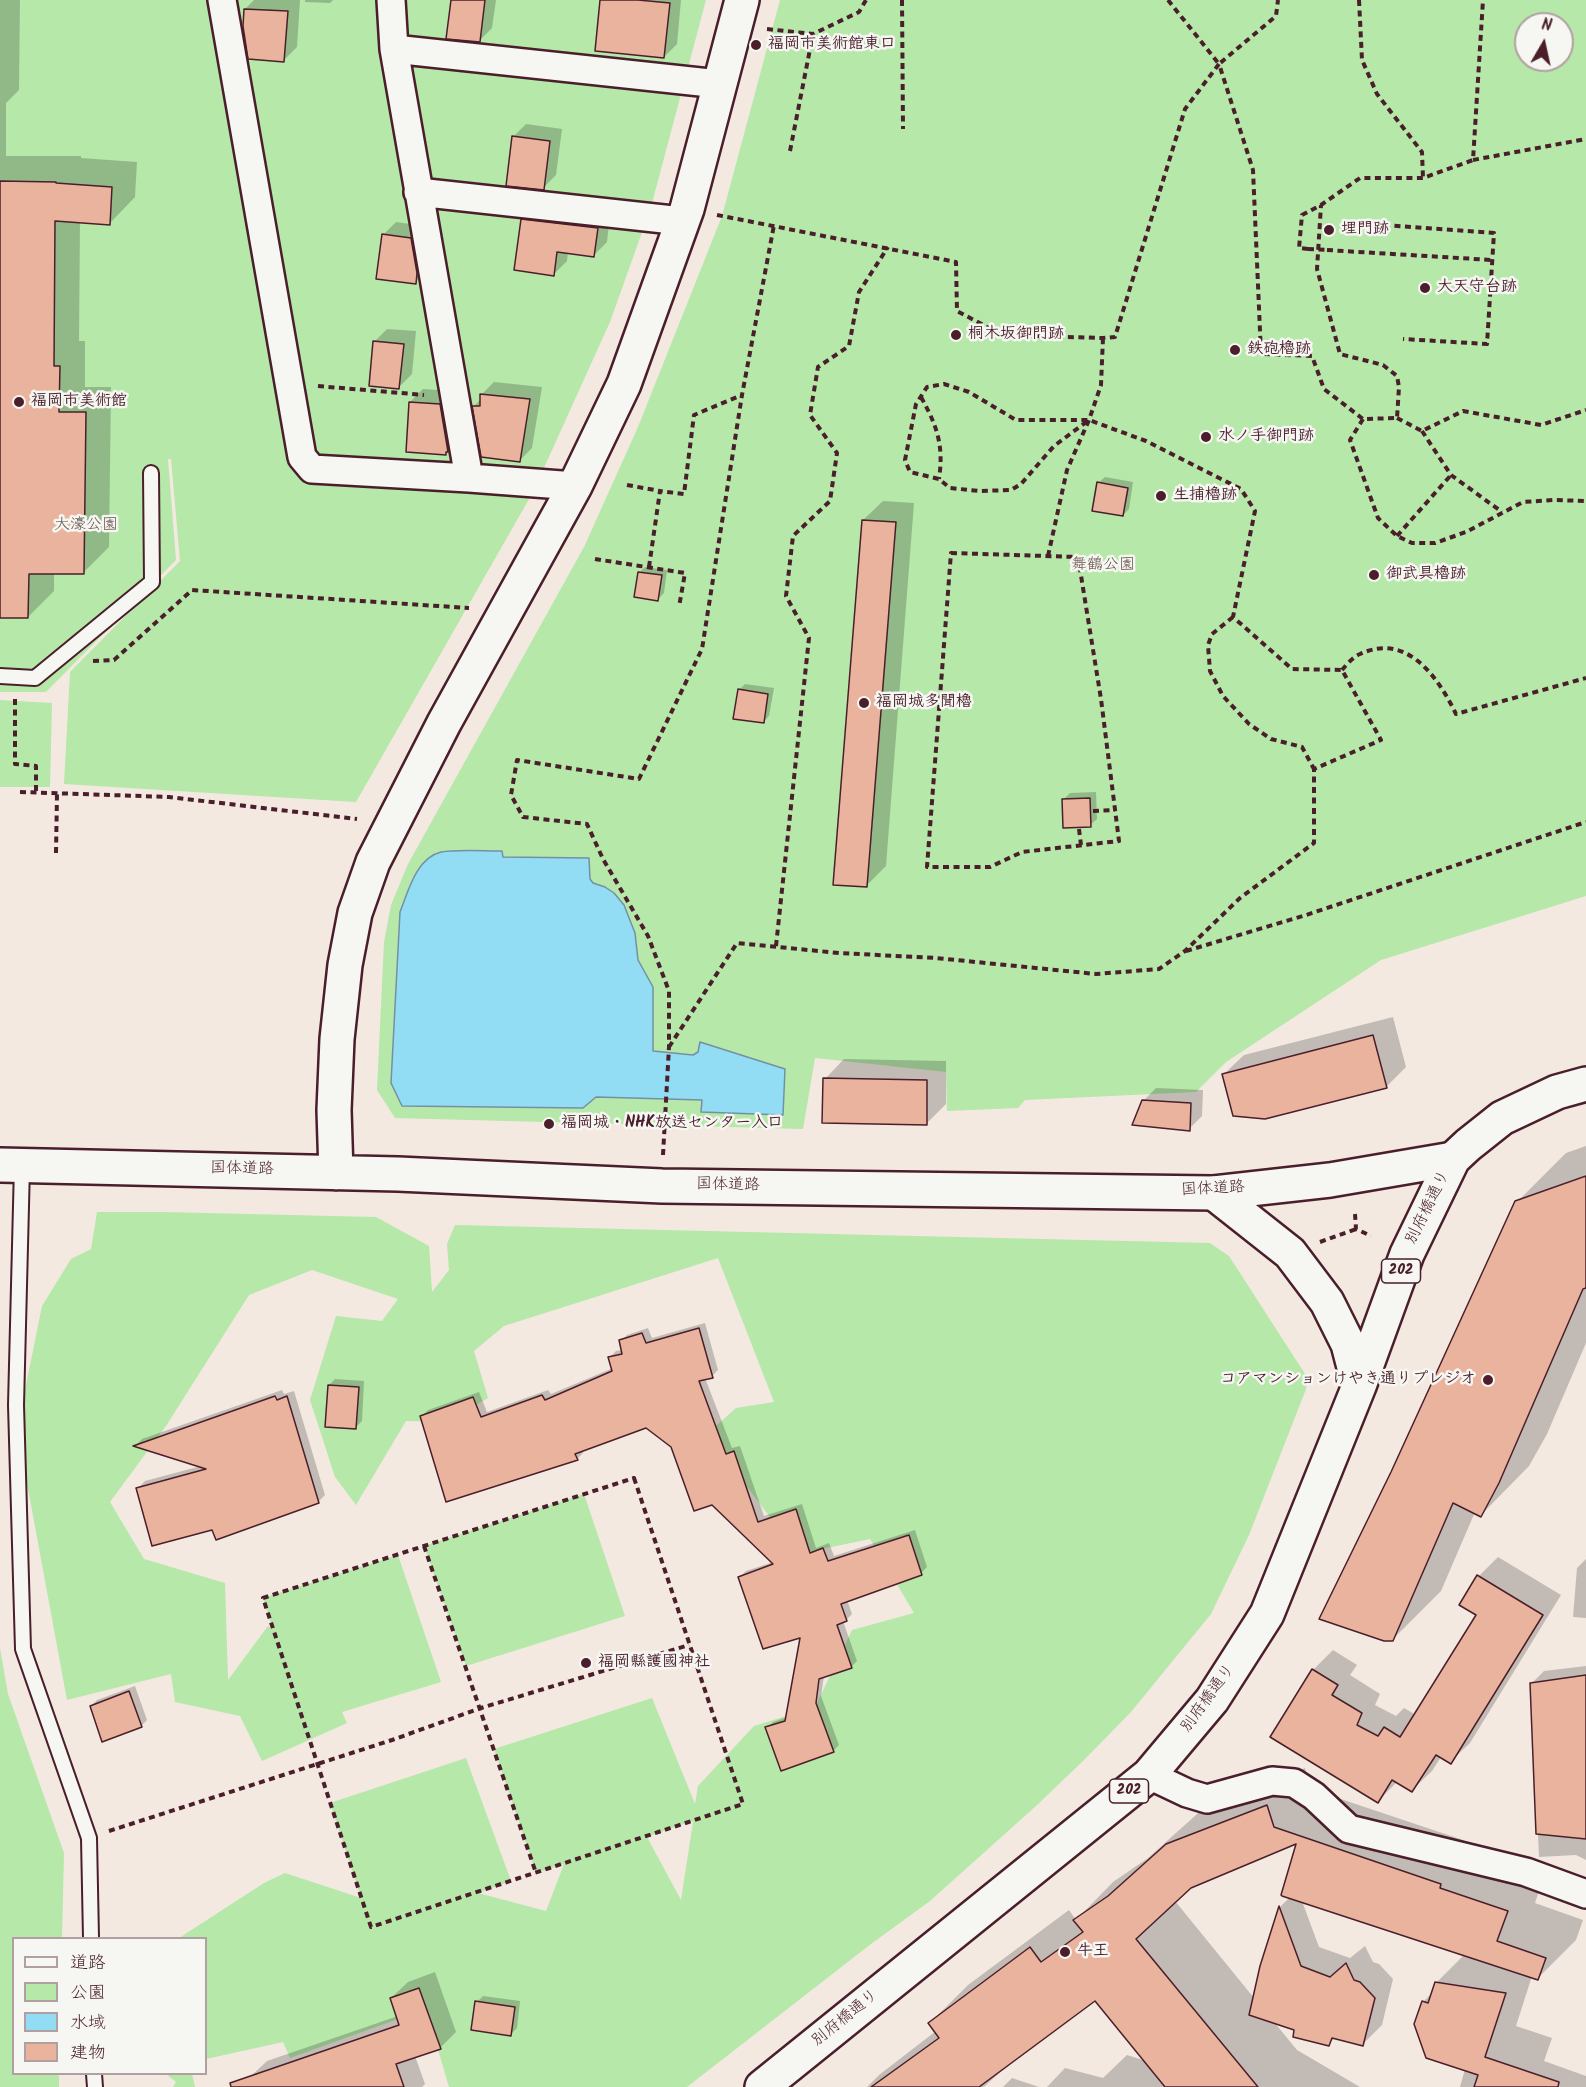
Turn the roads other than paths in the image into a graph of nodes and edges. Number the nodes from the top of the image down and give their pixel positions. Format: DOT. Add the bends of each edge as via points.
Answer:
graph roads {
  1 [pos="222,0"];
  2 [pos="390,0"];
  3 [pos="742,0"];
  4 [pos="394,49"];
  5 [pos="719,84"];
  6 [pos="418,192"];
  7 [pos="685,215"];
  8 [pos="151,473"];
  9 [pos="470,478"];
  10 [pos="575,486"];
  11 [pos="0,676"];
  12 [pos="1586,1084"];
  13 [pos="1453,1160"];
  14 [pos="11,1165"];
  15 [pos="336,1173"];
  16 [pos="1214,1193"];
  17 [pos="1359,1386"];
  18 [pos="1149,1775"];
  19 [pos="1586,1894"];
  20 [pos="91,1937"];
  21 [pos="762,2087"];
  1 -- 9 [label="street" via="302,457 312,469"];
  2 -- 4 [label="street"];
  3 -- 5 [label="main road"];
  4 -- 5 [label="street"];
  4 -- 6 [label="street"];
  5 -- 7 [label="main road"];
  6 -- 7 [label="street"];
  6 -- 9 [label="street"];
  7 -- 10 [label="main road" via="624,384"];
  8 -- 11 [label="lane" via="152,582 35,678"];
  9 -- 10 [label="street"];
  10 -- 15 [label="main road" via="444,723 374,862 355,913 337,1039"];
  12 -- 13 [label="main road, 202" via="1557,1092 1502,1118"];
  13 -- 16 [label="main road, 国体道路"];
  13 -- 17 [label="main road, 別府橋通り / 202" via="1407,1254"];
  14 -- 15 [label="main road, 国体道路"];
  14 -- 20 [label="lane" via="23,1649 89,1838"];
  15 -- 16 [label="main road, 国体道路" via="662,1186"];
  16 -- 17 [label="main road" via="1290,1253 1327,1302 1348,1344"];
  17 -- 18 [label="main road, 別府橋通り / 202" via="1267,1614 1212,1700"];
  18 -- 19 [label="street" via="1207,1799 1272,1781 1294,1783 1349,1829 1526,1872"];
  18 -- 21 [label="main road, 別府橋通り / 202"];
}
